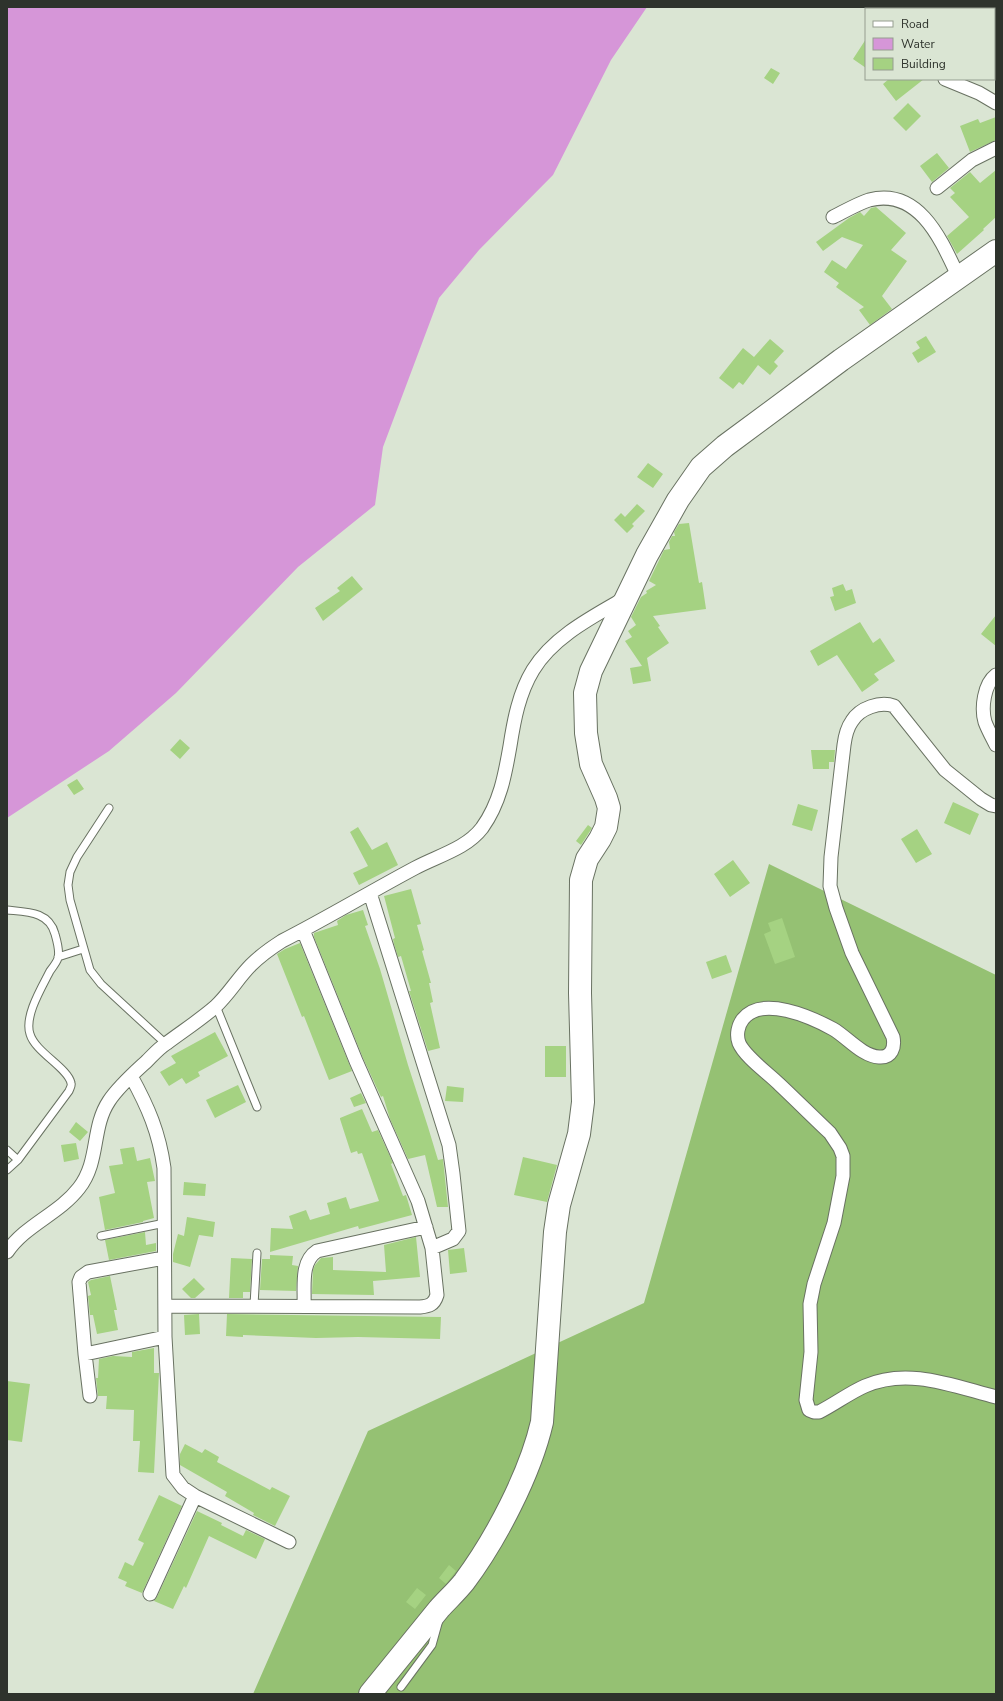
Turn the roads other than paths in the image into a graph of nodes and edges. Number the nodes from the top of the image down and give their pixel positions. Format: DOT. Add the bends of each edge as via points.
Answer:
graph roads {
  1 [pos="947,80"];
  2 [pos="996,103"];
  3 [pos="996,148"];
  4 [pos="937,188"];
  5 [pos="833,217"];
  6 [pos="996,251"];
  7 [pos="959,278"];
  8 [pos="628,596"];
  9 [pos="996,675"];
  10 [pos="996,745"];
  11 [pos="996,806"];
  12 [pos="110,808"];
  13 [pos="370,893"];
  14 [pos="7,910"];
  15 [pos="303,930"];
  16 [pos="83,949"];
  17 [pos="58,958"];
  18 [pos="216,1006"];
  19 [pos="165,1044"];
  20 [pos="131,1076"];
  21 [pos="257,1107"];
  22 [pos="7,1150"];
  23 [pos="18,1160"];
  24 [pos="7,1170"];
  25 [pos="165,1223"];
  26 [pos="426,1227"];
  27 [pos="101,1236"];
  28 [pos="432,1248"];
  29 [pos="7,1252"];
  30 [pos="257,1253"];
  31 [pos="164,1258"];
  32 [pos="254,1305"];
  33 [pos="164,1306"];
  34 [pos="304,1306"];
  35 [pos="165,1337"];
  36 [pos="85,1354"];
  37 [pos="90,1396"];
  38 [pos="996,1397"];
  39 [pos="195,1496"];
  40 [pos="289,1542"];
  41 [pos="150,1594"];
  42 [pos="441,1608"];
  43 [pos="401,1687"];
  44 [pos="370,1694"];
  1 -- 2 [label="street"];
  3 -- 4 [label="street" via="972,160"];
  5 -- 7 [label="street" via="870,200 889,199 904,203 919,213 933,228"];
  6 -- 7 [label="highway"];
  7 -- 8 [label="highway" via="841,360 710,458 689,482 678,500 647,555"];
  8 -- 13 [label="street" via="556,643 533,670 524,688 515,718 504,779 490,816 481,829 471,840 415,867"];
  8 -- 42 [label="highway" via="591,671 585,694 589,757 609,808 606,827 586,859 581,880 580,993 583,1102 579,1134 559,1205 555,1232 542,1422 534,1451 517,1492 484,1554 463,1584"];
  9 -- 10 [label="street" via="990,682 984,704 986,722"];
  11 -- 38 [label="street" via="980,799 945,770 894,706 881,704 855,716 847,730 844,745 830,886 852,953 893,1037 893,1050 885,1057 870,1055 833,1029 778,1008 755,1010 747,1014 738,1028 739,1042 747,1053 830,1133 843,1156 843,1176 834,1223 810,1304 811,1352 806,1400 809,1410 820,1412 864,1386 898,1377 923,1379"];
  12 -- 16 [label="lane" via="77,857 70,872 70,900"];
  13 -- 15 [label="street"];
  13 -- 28 [label="street" via="452,1159 459,1231 453,1239"];
  14 -- 17 [label="lane" via="34,913 47,919 54,930"];
  15 -- 18 [label="street" via="264,953"];
  15 -- 26 [label="street" via="411,1185"];
  16 -- 17 [label="lane"];
  16 -- 19 [label="lane" via="90,970 101,984"];
  17 -- 23 [label="lane" via="31,1012 28,1028 37,1046 69,1078 71,1086"];
  18 -- 19 [label="street"];
  18 -- 21 [label="lane"];
  19 -- 20 [label="street"];
  20 -- 25 [label="street" via="147,1105 161,1147"];
  20 -- 29 [label="street" via="102,1112 94,1160 79,1189 20,1236"];
  22 -- 23 [label="lane"];
  23 -- 24 [label="lane"];
  25 -- 27 [label="lane"];
  25 -- 31 [label="street"];
  26 -- 28 [label="street"];
  26 -- 34 [label="street" via="317,1251 306,1262"];
  28 -- 34 [label="street" via="437,1296 429,1306"];
  30 -- 32 [label="lane"];
  31 -- 33 [label="street"];
  31 -- 36 [label="street" via="84,1273 80,1282"];
  32 -- 33 [label="street"];
  32 -- 34 [label="street"];
  33 -- 35 [label="street"];
  35 -- 36 [label="street"];
  35 -- 39 [label="street" via="171,1467 176,1480"];
  36 -- 37 [label="street"];
  39 -- 40 [label="street"];
  39 -- 41 [label="street"];
  42 -- 43 [label="lane" via="432,1645"];
  42 -- 44 [label="highway"];
}
